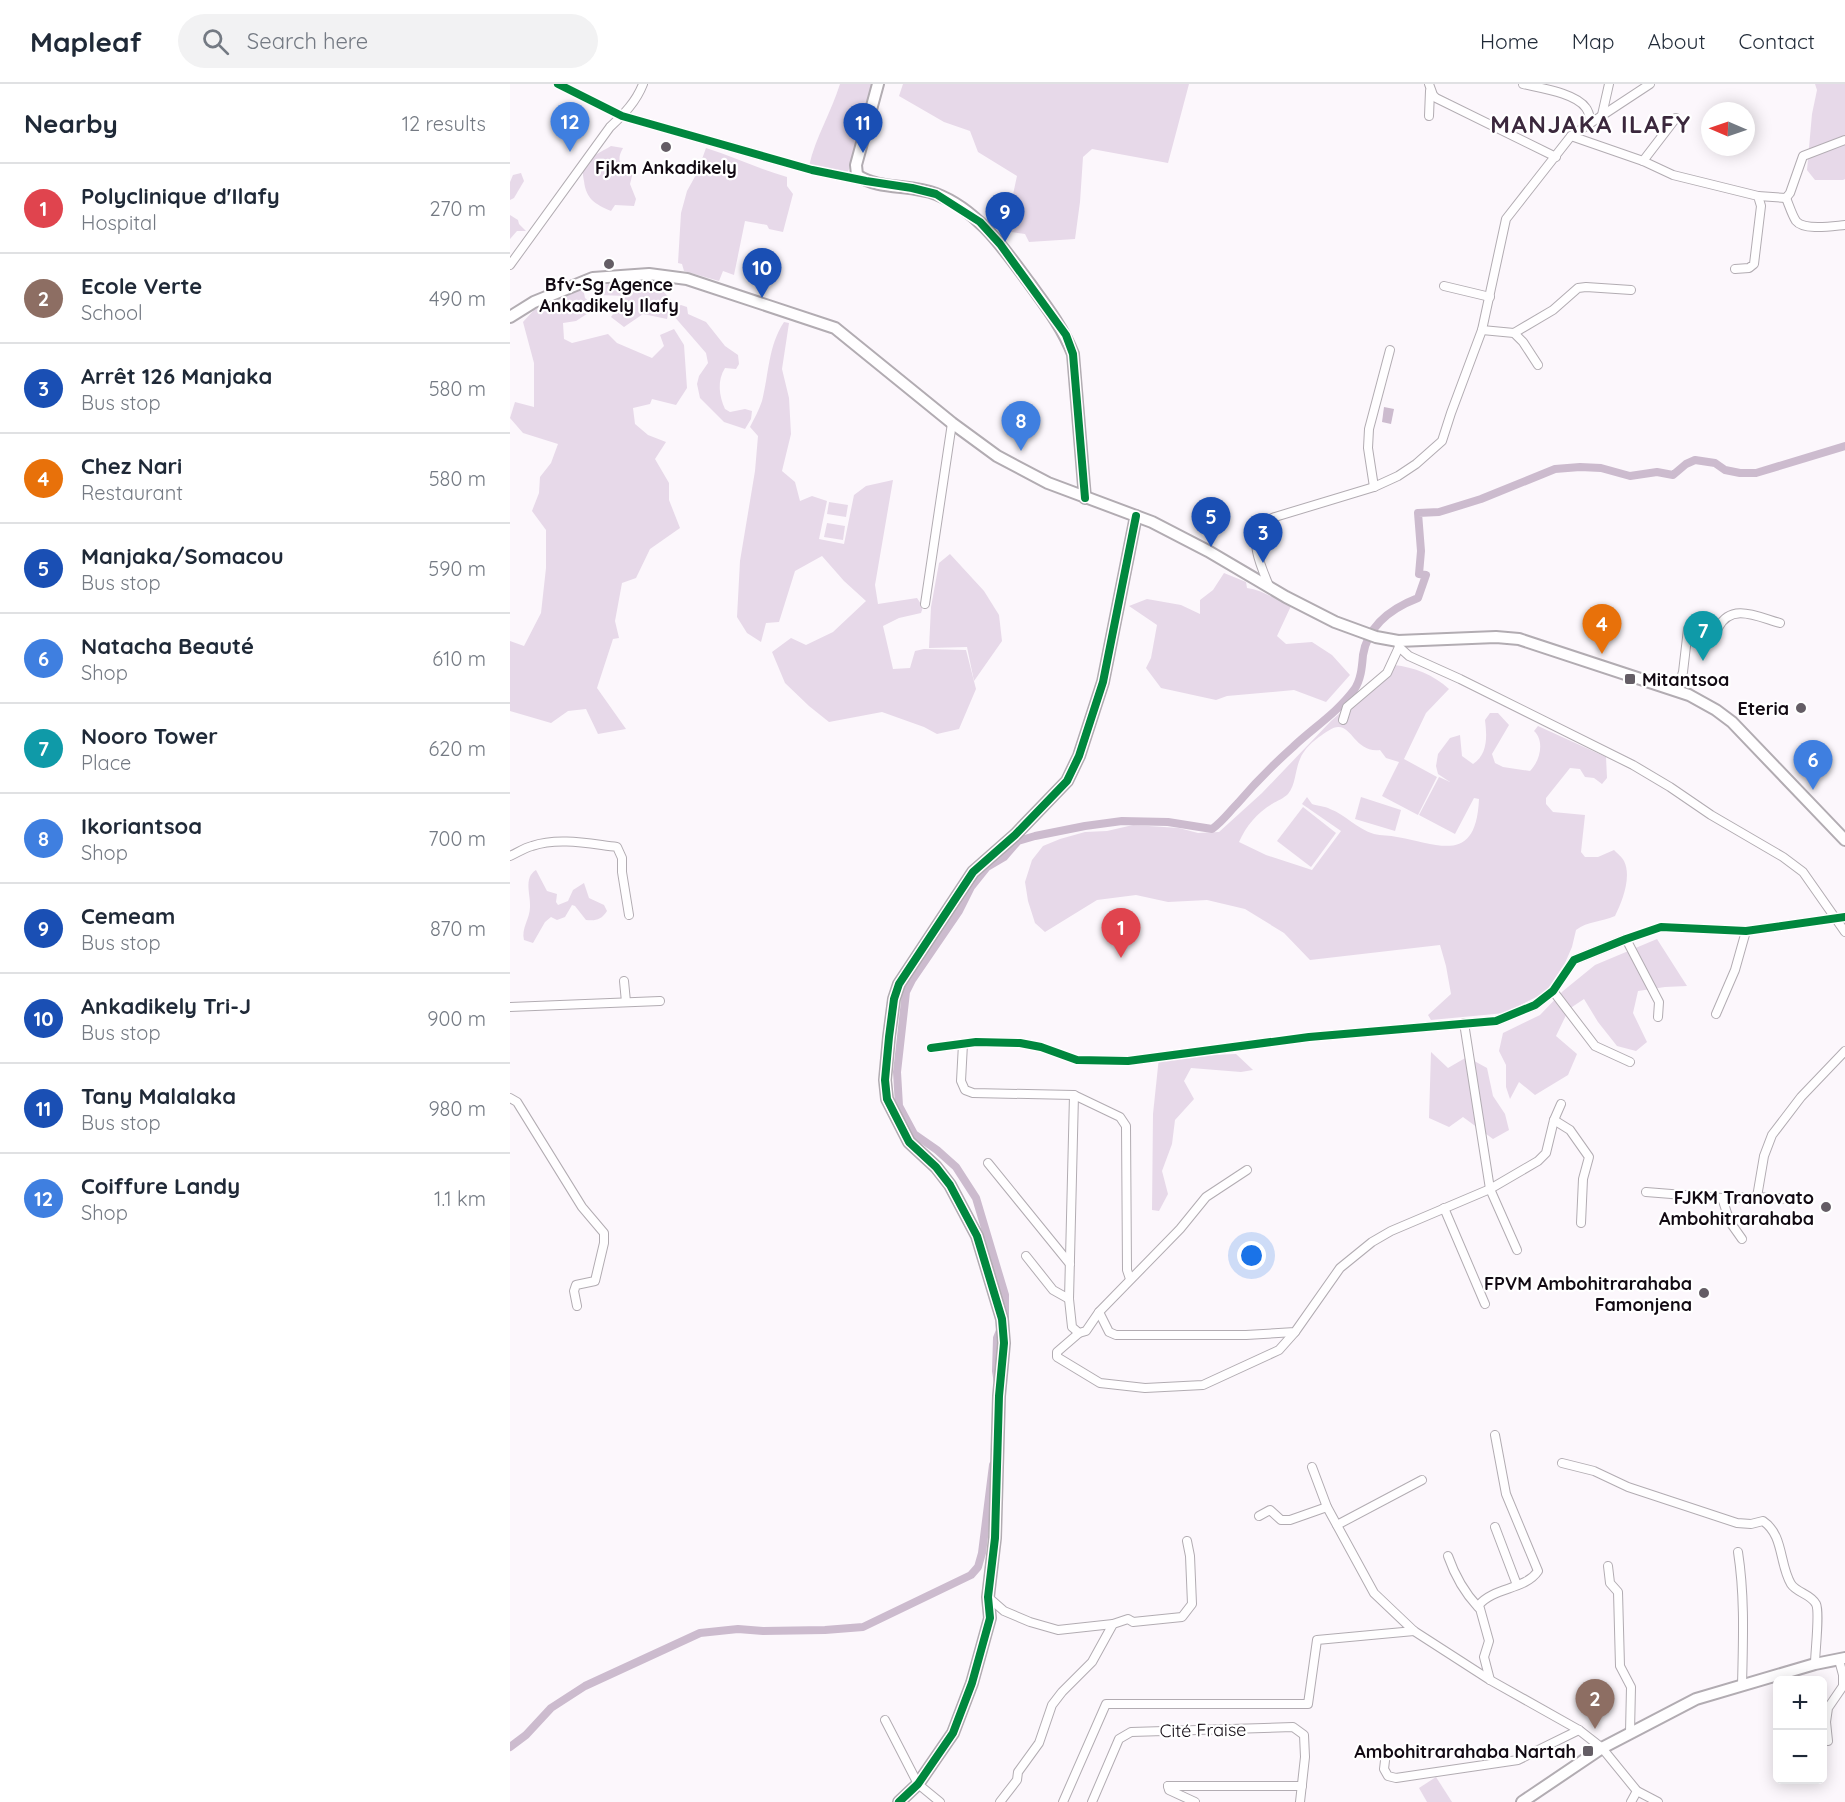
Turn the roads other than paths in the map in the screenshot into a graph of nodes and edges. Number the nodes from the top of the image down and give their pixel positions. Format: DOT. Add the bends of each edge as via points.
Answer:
graph roads {
  1 [pos="558,84"];
  2 [pos="643,84"];
  3 [pos="878,84"];
  4 [pos="1523,84"];
  5 [pos="1609,84"];
  6 [pos="1650,84"];
  7 [pos="1430,87"];
  8 [pos="1602,115"];
  9 [pos="622,116"];
  10 [pos="1428,116"];
  11 [pos="1676,118"];
  12 [pos="1591,122"];
  13 [pos="1571,136"];
  14 [pos="1845,140"];
  15 [pos="1556,157"];
  16 [pos="1643,161"];
  17 [pos="866,181"];
  18 [pos="1758,196"];
  19 [pos="1786,198"];
  20 [pos="1845,225"];
  21 [pos="510,265"];
  22 [pos="1735,269"];
  23 [pos="1444,286"];
  24 [pos="1631,290"];
  25 [pos="1490,297"];
  26 [pos="510,317"];
  27 [pos="1482,330"];
  28 [pos="1514,333"];
  29 [pos="1390,350"];
  30 [pos="1538,365"];
  31 [pos="952,423"];
  32 [pos="1374,487"];
  33 [pos="1084,498"];
  34 [pos="1136,516"];
  35 [pos="1269,587"];
  36 [pos="925,604"];
  37 [pos="1780,623"];
  38 [pos="1399,644"];
  39 [pos="1677,691"];
  40 [pos="1342,720"];
  41 [pos="1845,840"];
  42 [pos="510,856"];
  43 [pos="629,915"];
  44 [pos="1845,917"];
  45 [pos="1836,919"];
  46 [pos="1746,931"];
  47 [pos="1845,932"];
  48 [pos="1626,939"];
  49 [pos="624,981"];
  50 [pos="1553,991"];
  51 [pos="660,1001"];
  52 [pos="626,1002"];
  53 [pos="510,1007"];
  54 [pos="1716,1014"];
  55 [pos="1658,1017"];
  56 [pos="1464,1023"];
  57 [pos="963,1044"];
  58 [pos="931,1048"];
  59 [pos="1845,1051"];
  60 [pos="1630,1062"];
  61 [pos="1074,1095"];
  62 [pos="510,1098"];
  63 [pos="1562,1104"];
  64 [pos="1554,1120"];
  65 [pos="988,1163"];
  66 [pos="1247,1170"];
  67 [pos="1490,1189"];
  68 [pos="1646,1192"];
  69 [pos="1757,1197"];
  70 [pos="1722,1198"];
  71 [pos="1806,1200"];
  72 [pos="1444,1208"];
  73 [pos="1581,1223"];
  74 [pos="1742,1239"];
  75 [pos="1517,1250"];
  76 [pos="1026,1257"];
  77 [pos="1071,1265"];
  78 [pos="1130,1279"];
  79 [pos="1070,1299"];
  80 [pos="1485,1304"];
  81 [pos="577,1306"];
  82 [pos="1099,1312"];
  83 [pos="1295,1332"];
  84 [pos="1079,1333"];
  85 [pos="1495,1435"];
  86 [pos="1562,1463"];
  87 [pos="1312,1467"];
  88 [pos="1422,1480"];
  89 [pos="1327,1507"];
  90 [pos="1259,1516"];
  91 [pos="1337,1525"];
  92 [pos="1494,1527"];
  93 [pos="1187,1541"];
  94 [pos="1738,1552"];
  95 [pos="1448,1556"];
  96 [pos="1608,1566"];
  97 [pos="1517,1585"];
  98 [pos="988,1597"];
  99 [pos="1478,1607"];
  100 [pos="1113,1624"];
  101 [pos="1414,1631"];
  102 [pos="1842,1659"];
  103 [pos="1815,1664"];
  104 [pos="1490,1680"];
  105 [pos="1742,1686"];
  106 [pos="885,1720"];
  107 [pos="1579,1730"];
  108 [pos="1630,1732"];
  109 [pos="1828,1741"];
  110 [pos="1602,1748"];
  111 [pos="1386,1752"];
  112 [pos="918,1784"];
  113 [pos="1302,1786"];
  114 [pos="1637,1791"];
  115 [pos="899,1802"];
  116 [pos="940,1802"];
  117 [pos="1000,1802"];
  118 [pos="1064,1802"];
  119 [pos="1092,1802"];
  120 [pos="1195,1802"];
  121 [pos="1300,1802"];
  122 [pos="1522,1802"];
  123 [pos="1631,1802"];
  124 [pos="1658,1802"];
  1 -- 9 [label="street"];
  2 -- 9 [label="street"];
  3 -- 17 [label="street" via="856,165 857,175"];
  4 -- 12 [label="street" via="1550,89 1579,102 1586,106"];
  5 -- 8 [label="street"];
  6 -- 8 [label="street"];
  7 -- 10 [label="street"];
  7 -- 15 [label="street" via="1436,98"];
  8 -- 12 [label="street"];
  9 -- 17 [label="street" via="813,170"];
  9 -- 21 [label="street"];
  11 -- 16 [label="street"];
  12 -- 13 [label="street"];
  13 -- 15 [label="street"];
  13 -- 16 [label="street"];
  14 -- 19 [label="street" via="1803,156"];
  15 -- 25 [label="street" via="1506,219"];
  16 -- 18 [label="street" via="1673,175"];
  17 -- 33 [label="street" via="936,194 980,222 1066,334 1073,354"];
  18 -- 19 [label="street"];
  18 -- 22 [label="street" via="1761,206 1754,264"];
  19 -- 20 [label="street" via="1801,225"];
  23 -- 25 [label="street"];
  24 -- 28 [label="street" via="1578,288 1553,310"];
  25 -- 27 [label="street"];
  26 -- 31 [label="street" via="534,302 593,278 649,274 687,279 836,328"];
  27 -- 28 [label="street"];
  27 -- 32 [label="street" via="1442,441 1398,476"];
  28 -- 30 [label="street"];
  29 -- 32 [label="street" via="1369,429"];
  31 -- 33 [label="street" via="997,456"];
  31 -- 36 [label="street"];
  32 -- 35 [label="street" via="1260,523 1254,539"];
  33 -- 34 [label="street"];
  34 -- 35 [label="street" via="1208,551"];
  34 -- 98 [label="street" via="1103,682 1067,782 1015,836 973,872 899,984 894,999 885,1080 887,1099 909,1142 950,1185 977,1236 1002,1319 995,1538"];
  35 -- 38 [label="street" via="1335,622"];
  37 -- 39 [label="street" via="1740,612 1723,618 1718,628 1690,628"];
  38 -- 39 [label="street" via="1520,639"];
  38 -- 40 [label="street" via="1387,673 1347,707"];
  38 -- 45 [label="street" via="1409,656 1633,765 1783,857 1803,872"];
  39 -- 41 [label="street" via="1700,700 1732,722"];
  42 -- 43 [label="street" via="530,846 550,843 617,848 622,858"];
  44 -- 45 [label="street"];
  45 -- 46 [label="street"];
  45 -- 47 [label="street"];
  46 -- 48 [label="street" via="1661,927"];
  46 -- 54 [label="street"];
  48 -- 50 [label="street" via="1574,960"];
  48 -- 55 [label="street" via="1659,1002"];
  49 -- 52 [label="street"];
  50 -- 56 [label="street" via="1535,1005 1496,1021"];
  50 -- 60 [label="street" via="1595,1046"];
  51 -- 52 [label="street"];
  52 -- 53 [label="street"];
  56 -- 57 [label="street" via="1309,1037 1128,1061 1077,1060 1020,1043"];
  56 -- 67 [label="street"];
  57 -- 58 [label="street"];
  57 -- 61 [label="street" via="961,1081 965,1090"];
  59 -- 69 [label="street" via="1801,1097 1772,1135"];
  61 -- 77 [label="street"];
  61 -- 78 [label="street" via="1120,1117 1126,1126"];
  62 -- 81 [label="street" via="517,1102 582,1207 604,1233 595,1281 576,1285"];
  63 -- 64 [label="street"];
  64 -- 67 [label="street" via="1546,1153"];
  64 -- 73 [label="street" via="1570,1130 1589,1157 1583,1179"];
  65 -- 77 [label="street"];
  66 -- 78 [label="street" via="1206,1197 1148,1264"];
  67 -- 72 [label="street"];
  67 -- 75 [label="street"];
  68 -- 70 [label="street"];
  69 -- 70 [label="street"];
  69 -- 71 [label="street"];
  70 -- 74 [label="street" via="1730,1222"];
  72 -- 80 [label="street"];
  72 -- 83 [label="street" via="1390,1231 1340,1268"];
  76 -- 79 [label="street" via="1053,1290"];
  77 -- 79 [label="street"];
  78 -- 82 [label="street"];
  79 -- 84 [label="street" via="1072,1327"];
  82 -- 83 [label="street" via="1109,1332 1116,1335"];
  82 -- 84 [label="street" via="1086,1331"];
  83 -- 84 [label="street" via="1279,1350 1203,1384 1145,1388 1100,1383 1057,1357 1057,1352"];
  85 -- 97 [label="street" via="1506,1494 1538,1568 1536,1574"];
  86 -- 103 [label="street" via="1737,1523 1763,1521 1772,1527 1792,1586 1816,1605"];
  87 -- 89 [label="street"];
  88 -- 91 [label="street"];
  89 -- 90 [label="street" via="1290,1520 1281,1520 1270,1510"];
  89 -- 91 [label="street"];
  91 -- 101 [label="street" via="1374,1593"];
  92 -- 97 [label="street"];
  93 -- 100 [label="street" via="1192,1604 1182,1617 1133,1622 1128,1619"];
  94 -- 105 [label="street" via="1744,1625"];
  95 -- 99 [label="street" via="1466,1594"];
  96 -- 108 [label="street" via="1610,1583 1618,1592 1620,1666 1631,1687"];
  97 -- 99 [label="street" via="1485,1597"];
  98 -- 100 [label="street" via="1004,1611 1058,1630"];
  98 -- 112 [label="street" via="990,1618 972,1683 953,1733"];
  99 -- 104 [label="street" via="1489,1641 1484,1657"];
  100 -- 117 [label="street" via="1092,1662 1052,1705 1039,1743"];
  101 -- 104 [label="street"];
  101 -- 118 [label="street" via="1317,1640 1308,1704 1106,1704"];
  102 -- 103 [label="street"];
  102 -- 109 [label="street" via="1843,1686 1828,1708"];
  103 -- 105 [label="street"];
  104 -- 107 [label="street"];
  105 -- 108 [label="street" via="1696,1699"];
  106 -- 112 [label="street"];
  107 -- 110 [label="street"];
  107 -- 111 [label="street" via="1518,1760 1396,1778 1388,1776 1384,1769"];
  108 -- 110 [label="street"];
  110 -- 114 [label="street"];
  110 -- 122 [label="street"];
  112 -- 115 [label="street"];
  112 -- 116 [label="street"];
  113 -- 119 [label="street, Cité Fraise" via="1304,1736 1293,1728 1131,1732 1119,1738"];
  113 -- 120 [label="street" via="1168,1786 1175,1794"];
  113 -- 121 [label="street"];
  114 -- 123 [label="street"];
  114 -- 124 [label="street"];
}
